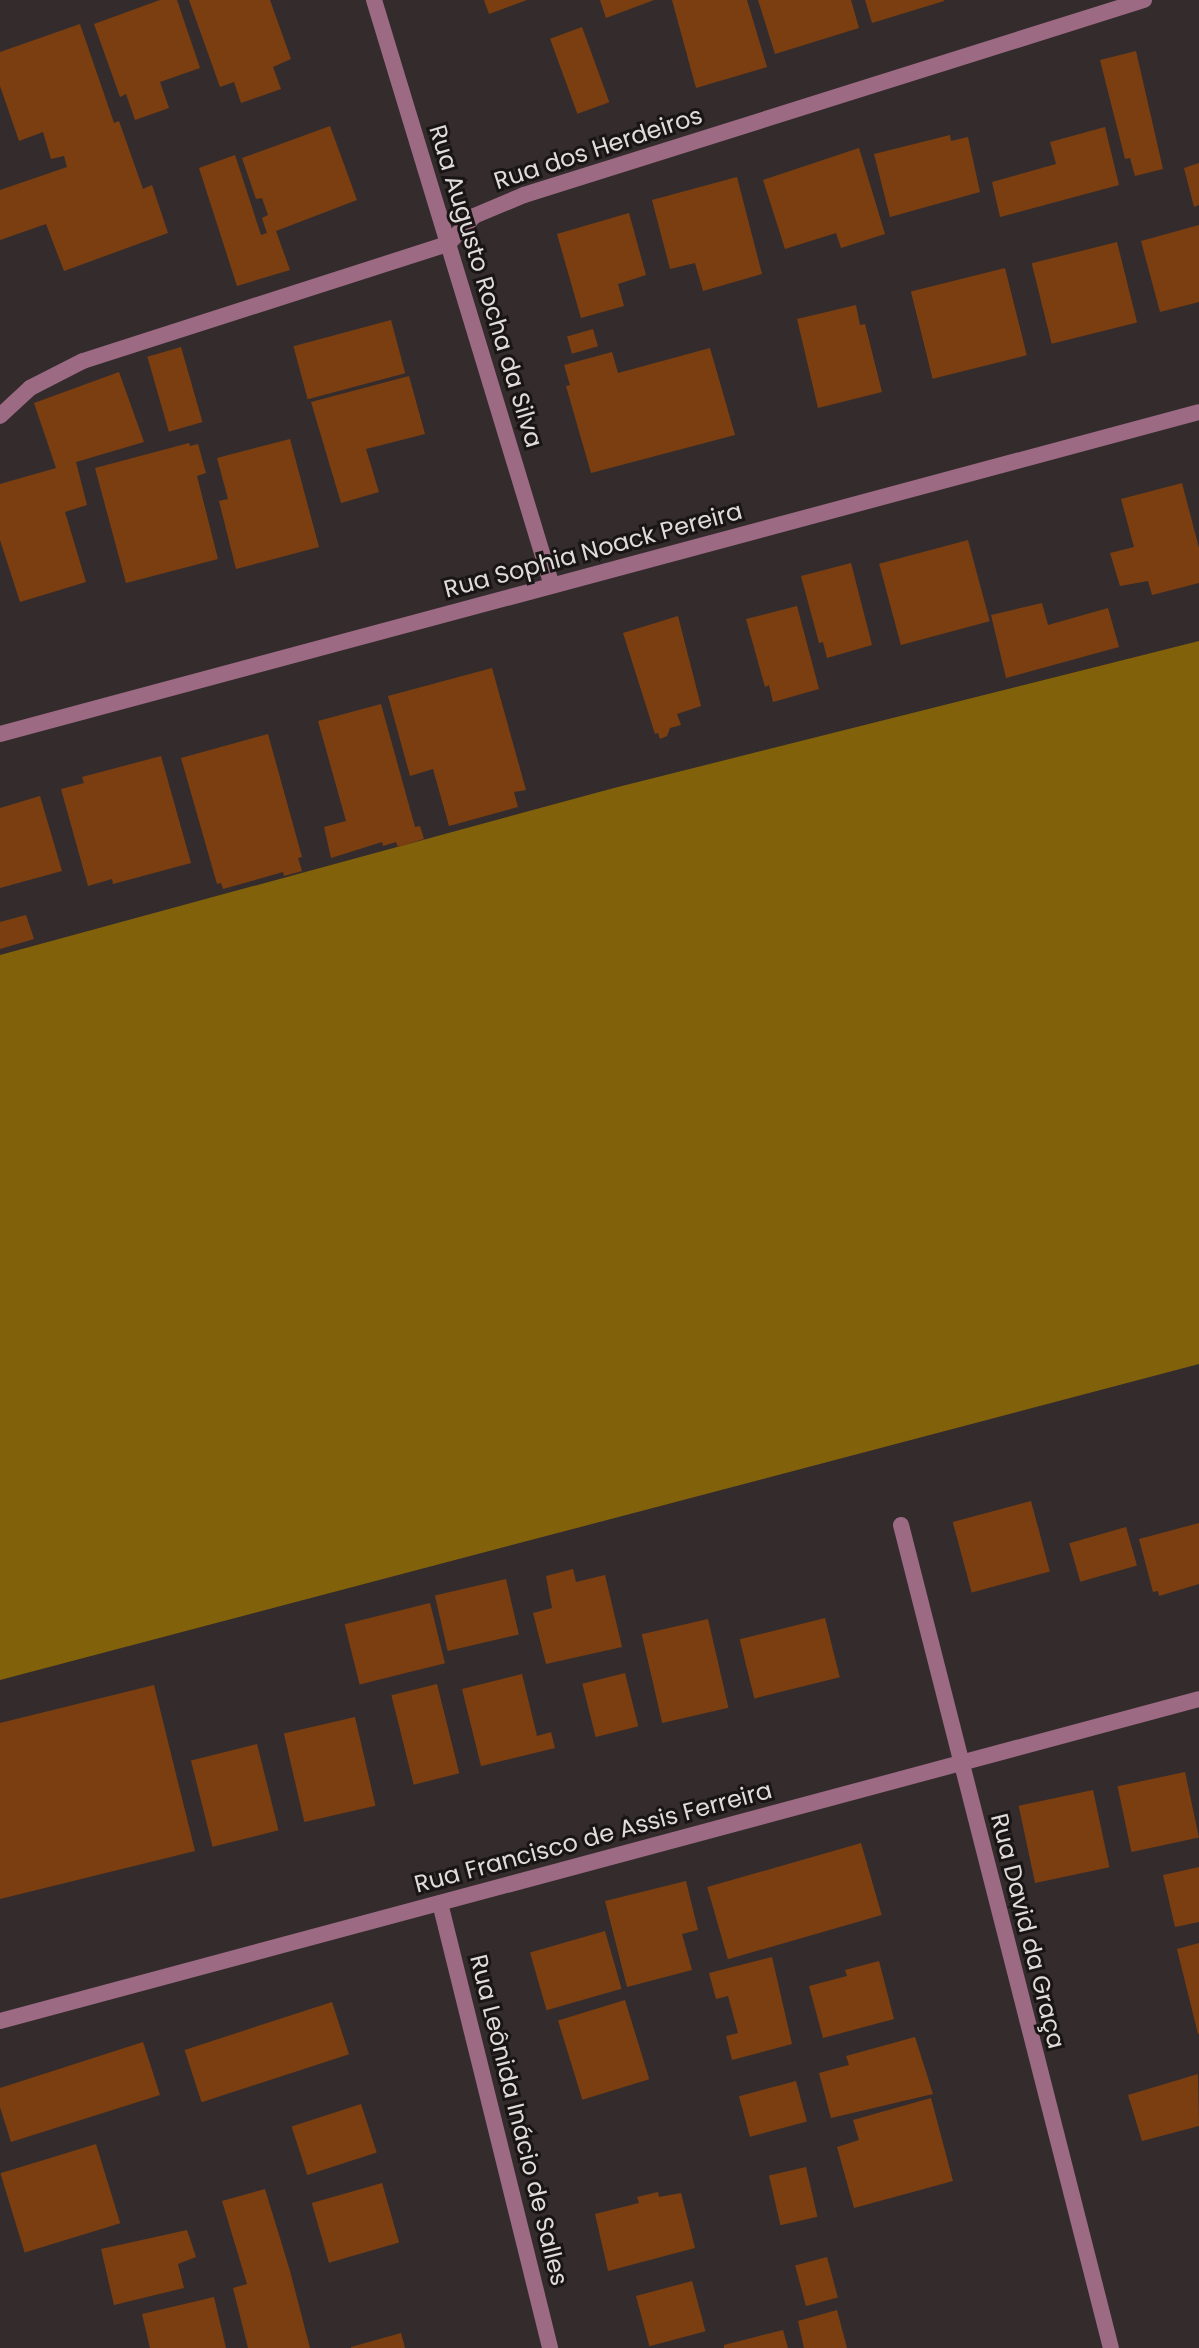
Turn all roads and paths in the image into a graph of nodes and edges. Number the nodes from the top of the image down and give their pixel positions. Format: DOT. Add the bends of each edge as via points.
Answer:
graph roads {
  1 [pos="374,0"];
  2 [pos="1144,0"];
  3 [pos="448,244"];
  4 [pos="1199,412"];
  5 [pos="0,416"];
  6 [pos="552,586"];
  7 [pos="0,734"];
  8 [pos="901,1525"];
  9 [pos="1199,1699"];
  10 [pos="960,1762"];
  11 [pos="440,1903"];
  12 [pos="0,2021"];
  13 [pos="550,2348"];
  14 [pos="1111,2348"];
  1 -- 3 [label="street, Rua Augusto Rocha da Silva"];
  2 -- 3 [label="street, Rua dos Herdeiros" via="524,195 474,216"];
  3 -- 5 [label="street, Rua dos Herdeiros" via="83,361 30,388"];
  3 -- 6 [label="street, Rua Augusto Rocha da Silva"];
  4 -- 6 [label="street, Rua Sophia Noack Pereira"];
  6 -- 7 [label="street, Rua Sophia Noack Pereira"];
  8 -- 10 [label="street, Rua David da Graça"];
  9 -- 10 [label="street, Rua Francisco de Assis Ferreira"];
  10 -- 11 [label="street, Rua Francisco de Assis Ferreira"];
  10 -- 14 [label="street, Rua David da Graça"];
  11 -- 12 [label="street, Rua Francisco de Assis Ferreira"];
  11 -- 13 [label="street, Rua Leônida Inácio de Salles"];
}
